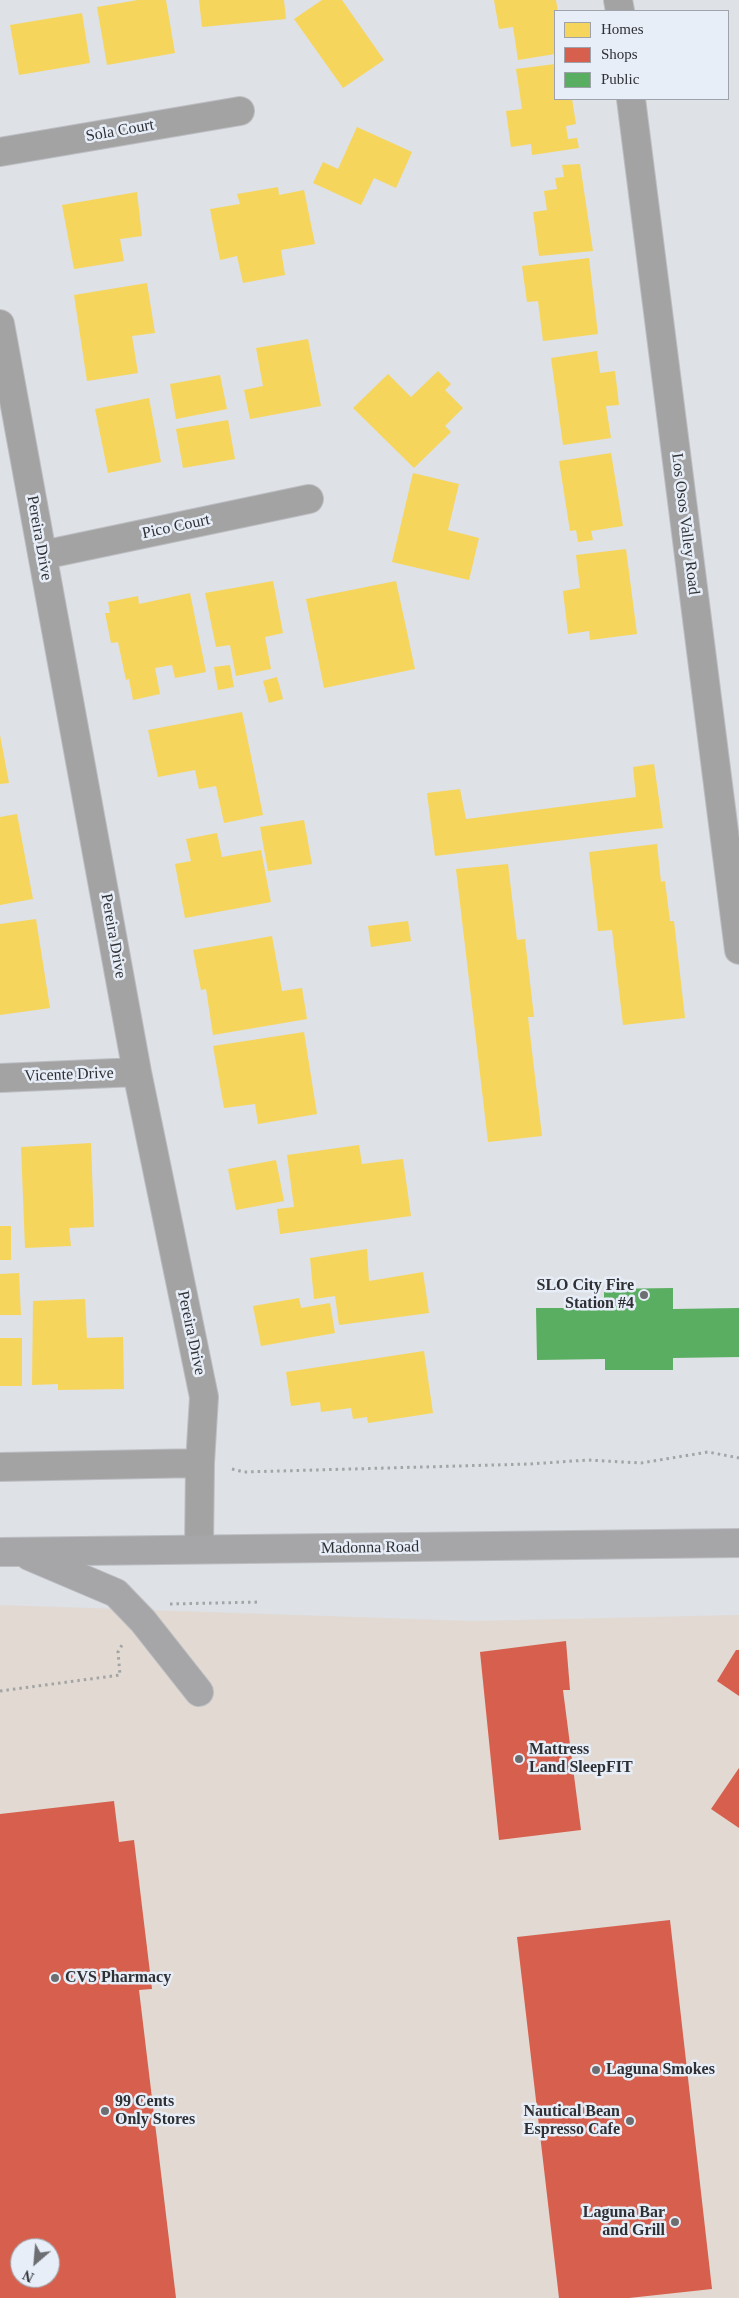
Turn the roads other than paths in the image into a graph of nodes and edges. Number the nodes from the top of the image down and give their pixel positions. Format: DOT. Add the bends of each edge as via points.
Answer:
graph roads {
  1 [pos="631,100"];
  2 [pos="240,111"];
  3 [pos="0,152"];
  4 [pos="0,324"];
  5 [pos="309,499"];
  6 [pos="43,554"];
  7 [pos="739,950"];
  8 [pos="138,1072"];
  9 [pos="0,1078"];
  10 [pos="200,1463"];
  11 [pos="0,1467"];
  12 [pos="739,1543"];
  13 [pos="200,1549"];
  14 [pos="9,1552"];
  15 [pos="199,1692"];
  1 -- 7 [label="street, Los Osos Valley Road"];
  2 -- 3 [label="street, Sola Court"];
  4 -- 6 [label="street, Pereira Drive"];
  5 -- 6 [label="street, Pico Court"];
  6 -- 8 [label="street, Pereira Drive"];
  8 -- 9 [label="street, Vicente Drive"];
  8 -- 10 [label="street, Pereira Drive" via="204,1397"];
  10 -- 11 [label="street"];
  10 -- 13 [label="street, Pereira Drive"];
  12 -- 13 [label="main road, Madonna Road"];
  13 -- 14 [label="main road, Madonna Road"];
  14 -- 15 [label="main road" via="116,1593 143,1621"];
}
